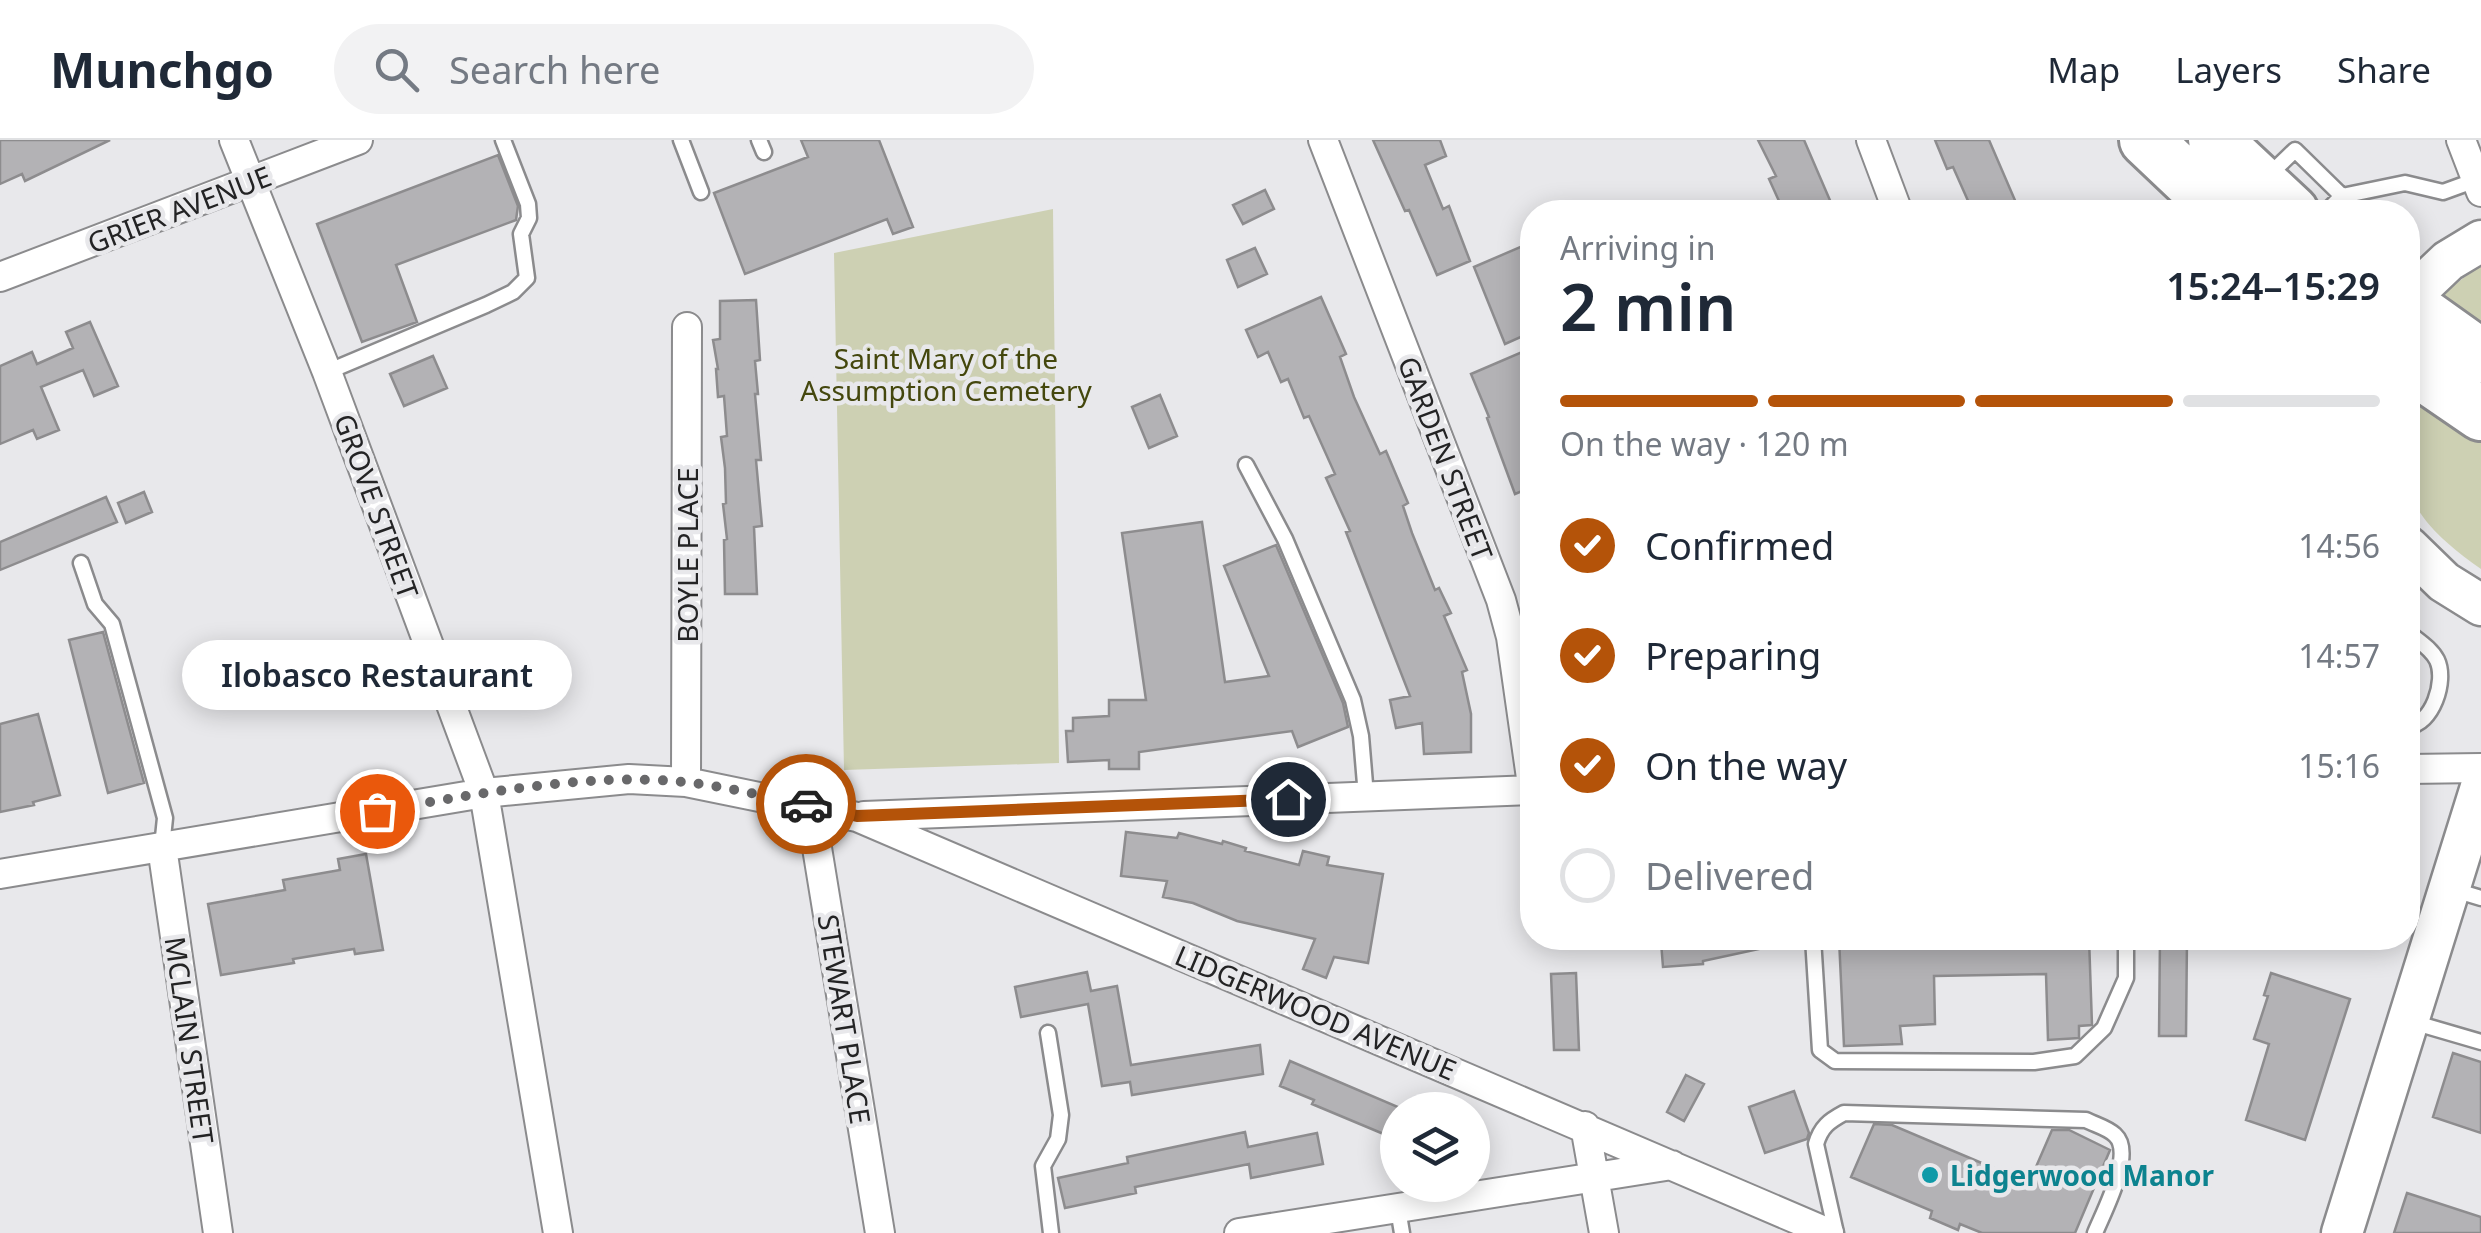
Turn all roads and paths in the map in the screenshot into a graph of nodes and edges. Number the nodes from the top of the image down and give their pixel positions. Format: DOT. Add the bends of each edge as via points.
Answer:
graph roads {
  1 [pos="234,140"];
  2 [pos="358,140"];
  3 [pos="504,140"];
  4 [pos="681,140"];
  5 [pos="1324,140"];
  6 [pos="1871,140"];
  7 [pos="2138,140"];
  8 [pos="2146,140"];
  9 [pos="2215,140"];
  10 [pos="2461,140"];
  11 [pos="250,181"];
  12 [pos="2478,186"];
  13 [pos="701,192"];
  14 [pos="2342,196"];
  15 [pos="1894,200"];
  16 [pos="2162,200"];
  17 [pos="2253,200"];
  18 [pos="2256,200"];
  19 [pos="2260,200"];
  20 [pos="2338,200"];
  21 [pos="2481,240"];
  22 [pos="0,277"];
  23 [pos="2420,289"];
  24 [pos="2420,310"];
  25 [pos="687,327"];
  26 [pos="2481,356"];
  27 [pos="328,372"];
  28 [pos="2420,372"];
  29 [pos="2481,414"];
  30 [pos="1246,464"];
  31 [pos="81,562"];
  32 [pos="2420,562"];
  33 [pos="2481,605"];
  34 [pos="2420,642"];
  35 [pos="1520,701"];
  36 [pos="2420,723"];
  37 [pos="2481,768"];
  38 [pos="2420,770"];
  39 [pos="686,782"];
  40 [pos="2481,786"];
  41 [pos="1520,788"];
  42 [pos="484,793"];
  43 [pos="1366,796"];
  44 [pos="810,805"];
  45 [pos="857,816"];
  46 [pos="162,847"];
  47 [pos="0,874"];
  48 [pos="2466,893"];
  49 [pos="1814,950"];
  50 [pos="2126,950"];
  51 [pos="2409,1021"];
  52 [pos="1048,1033"];
  53 [pos="2481,1042"];
  54 [pos="1585,1126"];
  55 [pos="1673,1164"];
  56 [pos="1595,1177"];
  57 [pos="1400,1221"];
  58 [pos="218,1233"];
  59 [pos="558,1233"];
  60 [pos="880,1233"];
  61 [pos="1051,1233"];
  62 [pos="1239,1233"];
  63 [pos="1604,1233"];
  64 [pos="1833,1233"];
  65 [pos="2096,1233"];
  66 [pos="2342,1233"];
  1 -- 11 [label="street, GROVE STREET"];
  2 -- 11 [label="street, GRIER AVENUE"];
  3 -- 27 [label="lane" via="528,204 521,234 526,278 486,305"];
  4 -- 13 [label="lane"];
  5 -- 35 [label="street, GARDEN STREET" via="1501,600"];
  6 -- 15 [label="street"];
  7 -- 16 [label="highway"];
  8 -- 17 [label="highway"];
  9 -- 18 [label="highway"];
  10 -- 12 [label="street"];
  11 -- 22 [label="street, GRIER AVENUE"];
  11 -- 27 [label="street, GROVE STREET"];
  12 -- 14 [label="lane" via="2443,192 2405,182"];
  14 -- 19 [label="lane" via="2295,150"];
  14 -- 20 [label="lane"];
  21 -- 23 [label="main road"];
  24 -- 26 [label="highway"];
  25 -- 39 [label="street, BOYLE PLACE"];
  27 -- 42 [label="street, GROVE STREET"];
  28 -- 29 [label="highway"];
  30 -- 43 [label="lane" via="1353,700"];
  31 -- 46 [label="lane" via="94,604 112,624 165,818"];
  32 -- 33 [label="main road"];
  34 -- 36 [label="lane" via="2434,654 2442,676"];
  37 -- 38 [label="street"];
  39 -- 42 [label="street" via="629,780"];
  39 -- 44 [label="street"];
  40 -- 48 [label="main road"];
  41 -- 43 [label="street"];
  42 -- 46 [label="street"];
  42 -- 59 [label="street, GROVE STREET"];
  43 -- 45 [label="street"];
  44 -- 45 [label="street"];
  44 -- 60 [label="street, STEWART PLACE"];
  45 -- 54 [label="street, LIDGERWOOD AVENUE"];
  46 -- 47 [label="street"];
  46 -- 58 [label="street, MCLAIN STREET"];
  48 -- 51 [label="main road"];
  49 -- 50 [label="lane" via="1820,1050 1836,1061 2034,1062 2075,1056 2104,1028 2126,978"];
  51 -- 53 [label="lane"];
  51 -- 66 [label="main road"];
  52 -- 61 [label="lane" via="1061,1115 1044,1166"];
  54 -- 55 [label="street, LIDGERWOOD AVENUE"];
  54 -- 56 [label="street"];
  55 -- 56 [label="street"];
  55 -- 64 [label="street, LIDGERWOOD AVENUE"];
  56 -- 57 [label="street"];
  56 -- 63 [label="street"];
  57 -- 62 [label="street"];
  64 -- 65 [label="lane" via="1816,1144 1830,1120 1844,1113 2086,1120 2114,1133 2123,1160"];
}
